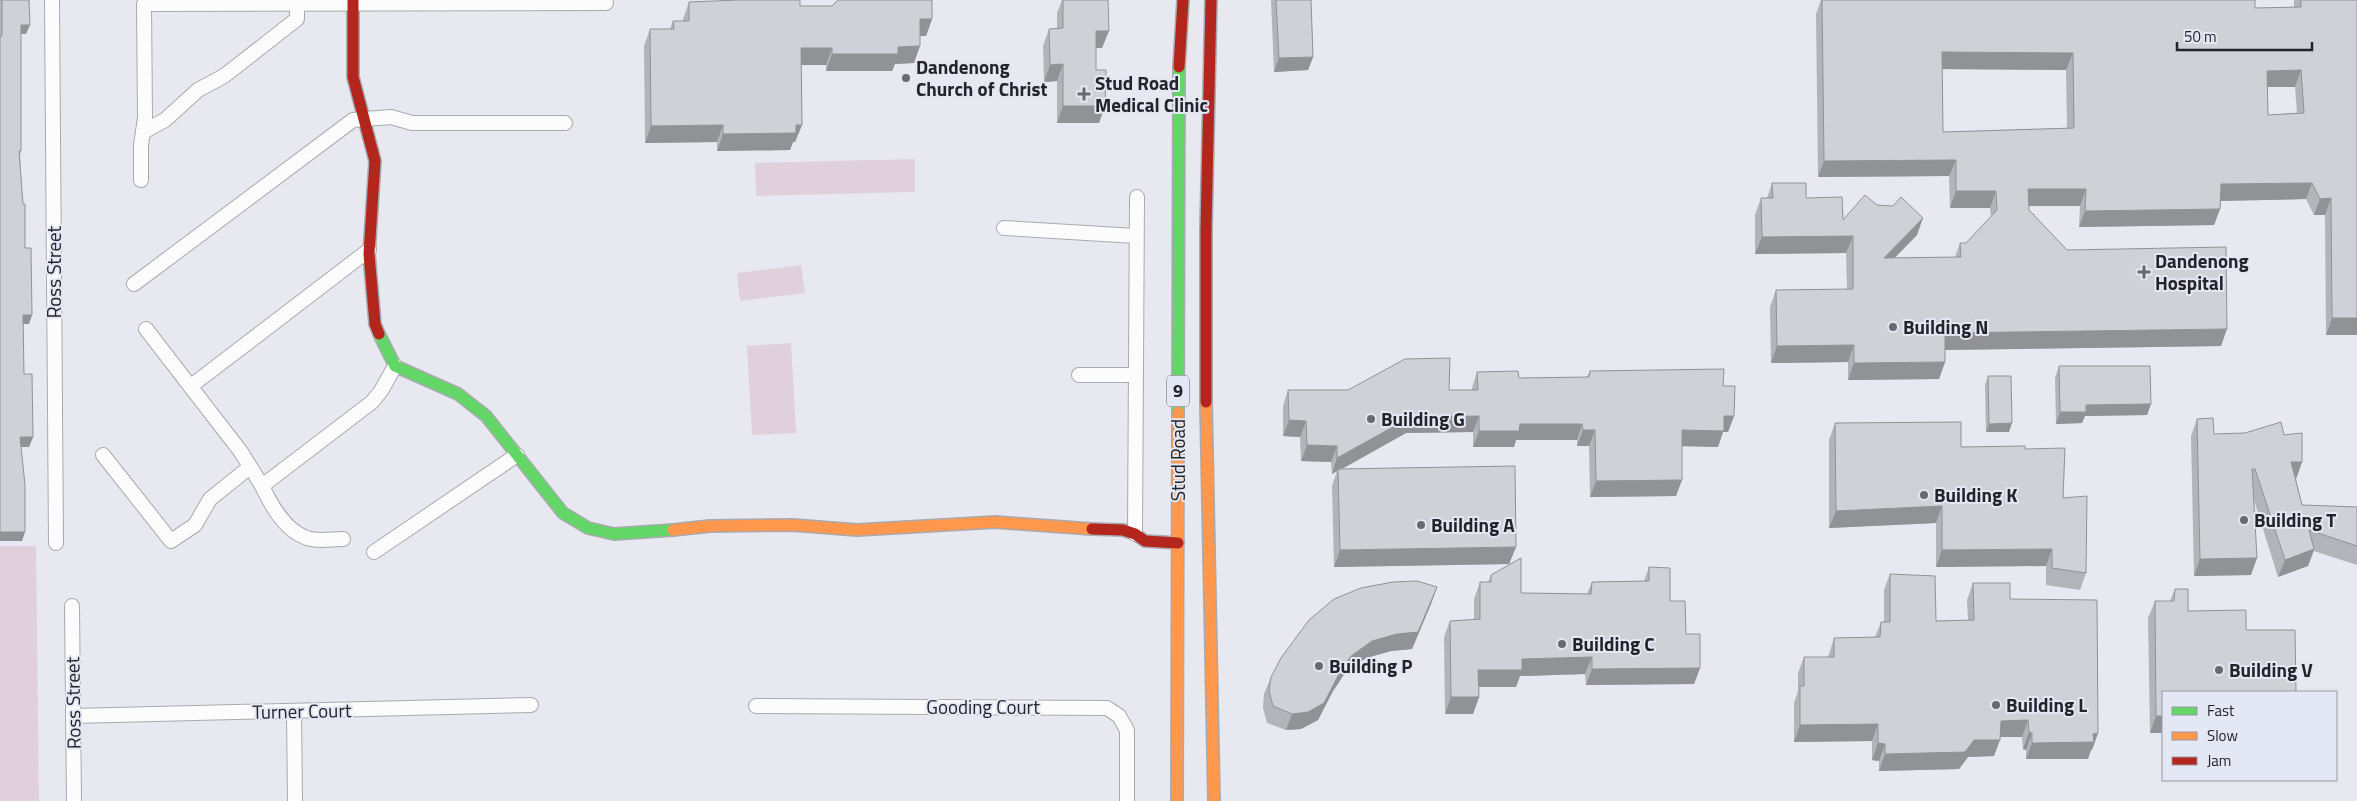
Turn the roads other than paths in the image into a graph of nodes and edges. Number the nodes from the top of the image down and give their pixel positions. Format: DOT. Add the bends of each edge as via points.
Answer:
graph roads {
  1 [pos="52,0"];
  2 [pos="1183,0"];
  3 [pos="1211,0"];
  4 [pos="353,2"];
  5 [pos="606,3"];
  6 [pos="297,4"];
  7 [pos="364,119"];
  8 [pos="565,122"];
  9 [pos="143,132"];
  10 [pos="141,180"];
  11 [pos="1137,197"];
  12 [pos="1004,228"];
  13 [pos="1136,236"];
  14 [pos="370,250"];
  15 [pos="134,284"];
  16 [pos="146,329"];
  17 [pos="395,366"];
  18 [pos="1079,375"];
  19 [pos="1134,375"];
  20 [pos="191,386"];
  21 [pos="103,455"];
  22 [pos="517,455"];
  23 [pos="250,467"];
  24 [pos="262,486"];
  25 [pos="1135,534"];
  26 [pos="343,539"];
  27 [pos="56,543"];
  28 [pos="1178,543"];
  29 [pos="374,552"];
  30 [pos="72,606"];
  31 [pos="531,705"];
  32 [pos="756,706"];
  33 [pos="294,711"];
  34 [pos="73,716"];
  35 [pos="74,801"];
  36 [pos="295,801"];
  37 [pos="1127,801"];
  38 [pos="1177,801"];
  39 [pos="1214,801"];
  1 -- 27 [label="street, Ross Street"];
  2 -- 28 [label="main road, Stud Road / 9" via="1179,64"];
  3 -- 39 [label="main road, Stud Road / 9" via="1206,377"];
  4 -- 5 [label="street"];
  4 -- 6 [label="street"];
  4 -- 7 [label="main road" via="353,77"];
  6 -- 9 [label="street" via="297,19 224,76 198,90 165,120"];
  6 -- 9 [label="street" via="144,4"];
  7 -- 8 [label="street" via="391,117 412,123"];
  7 -- 14 [label="main road" via="375,161"];
  7 -- 15 [label="street" via="353,120"];
  9 -- 10 [label="street"];
  11 -- 13 [label="street"];
  12 -- 13 [label="street"];
  13 -- 19 [label="street"];
  14 -- 17 [label="main road" via="375,324"];
  14 -- 20 [label="street"];
  16 -- 20 [label="street"];
  17 -- 22 [label="main road" via="442,385 464,398 486,416"];
  17 -- 24 [label="street" via="372,402"];
  18 -- 19 [label="street"];
  19 -- 25 [label="street"];
  20 -- 23 [label="street"];
  21 -- 23 [label="street" via="170,541 195,525 210,498"];
  22 -- 25 [label="main road" via="563,513 588,528 614,534 710,526 794,525 857,530 994,522 1123,530"];
  22 -- 29 [label="street"];
  23 -- 24 [label="street"];
  24 -- 26 [label="street" via="292,531 309,539"];
  25 -- 28 [label="main road" via="1145,541"];
  28 -- 38 [label="main road, Stud Road / 9"];
  30 -- 34 [label="street, Ross Street"];
  31 -- 33 [label="street, Turner Court"];
  32 -- 37 [label="street, Gooding Court" via="1107,708 1119,716 1127,730"];
  33 -- 34 [label="street, Turner Court"];
  33 -- 36 [label="street"];
  34 -- 35 [label="street, Ross Street"];
}
